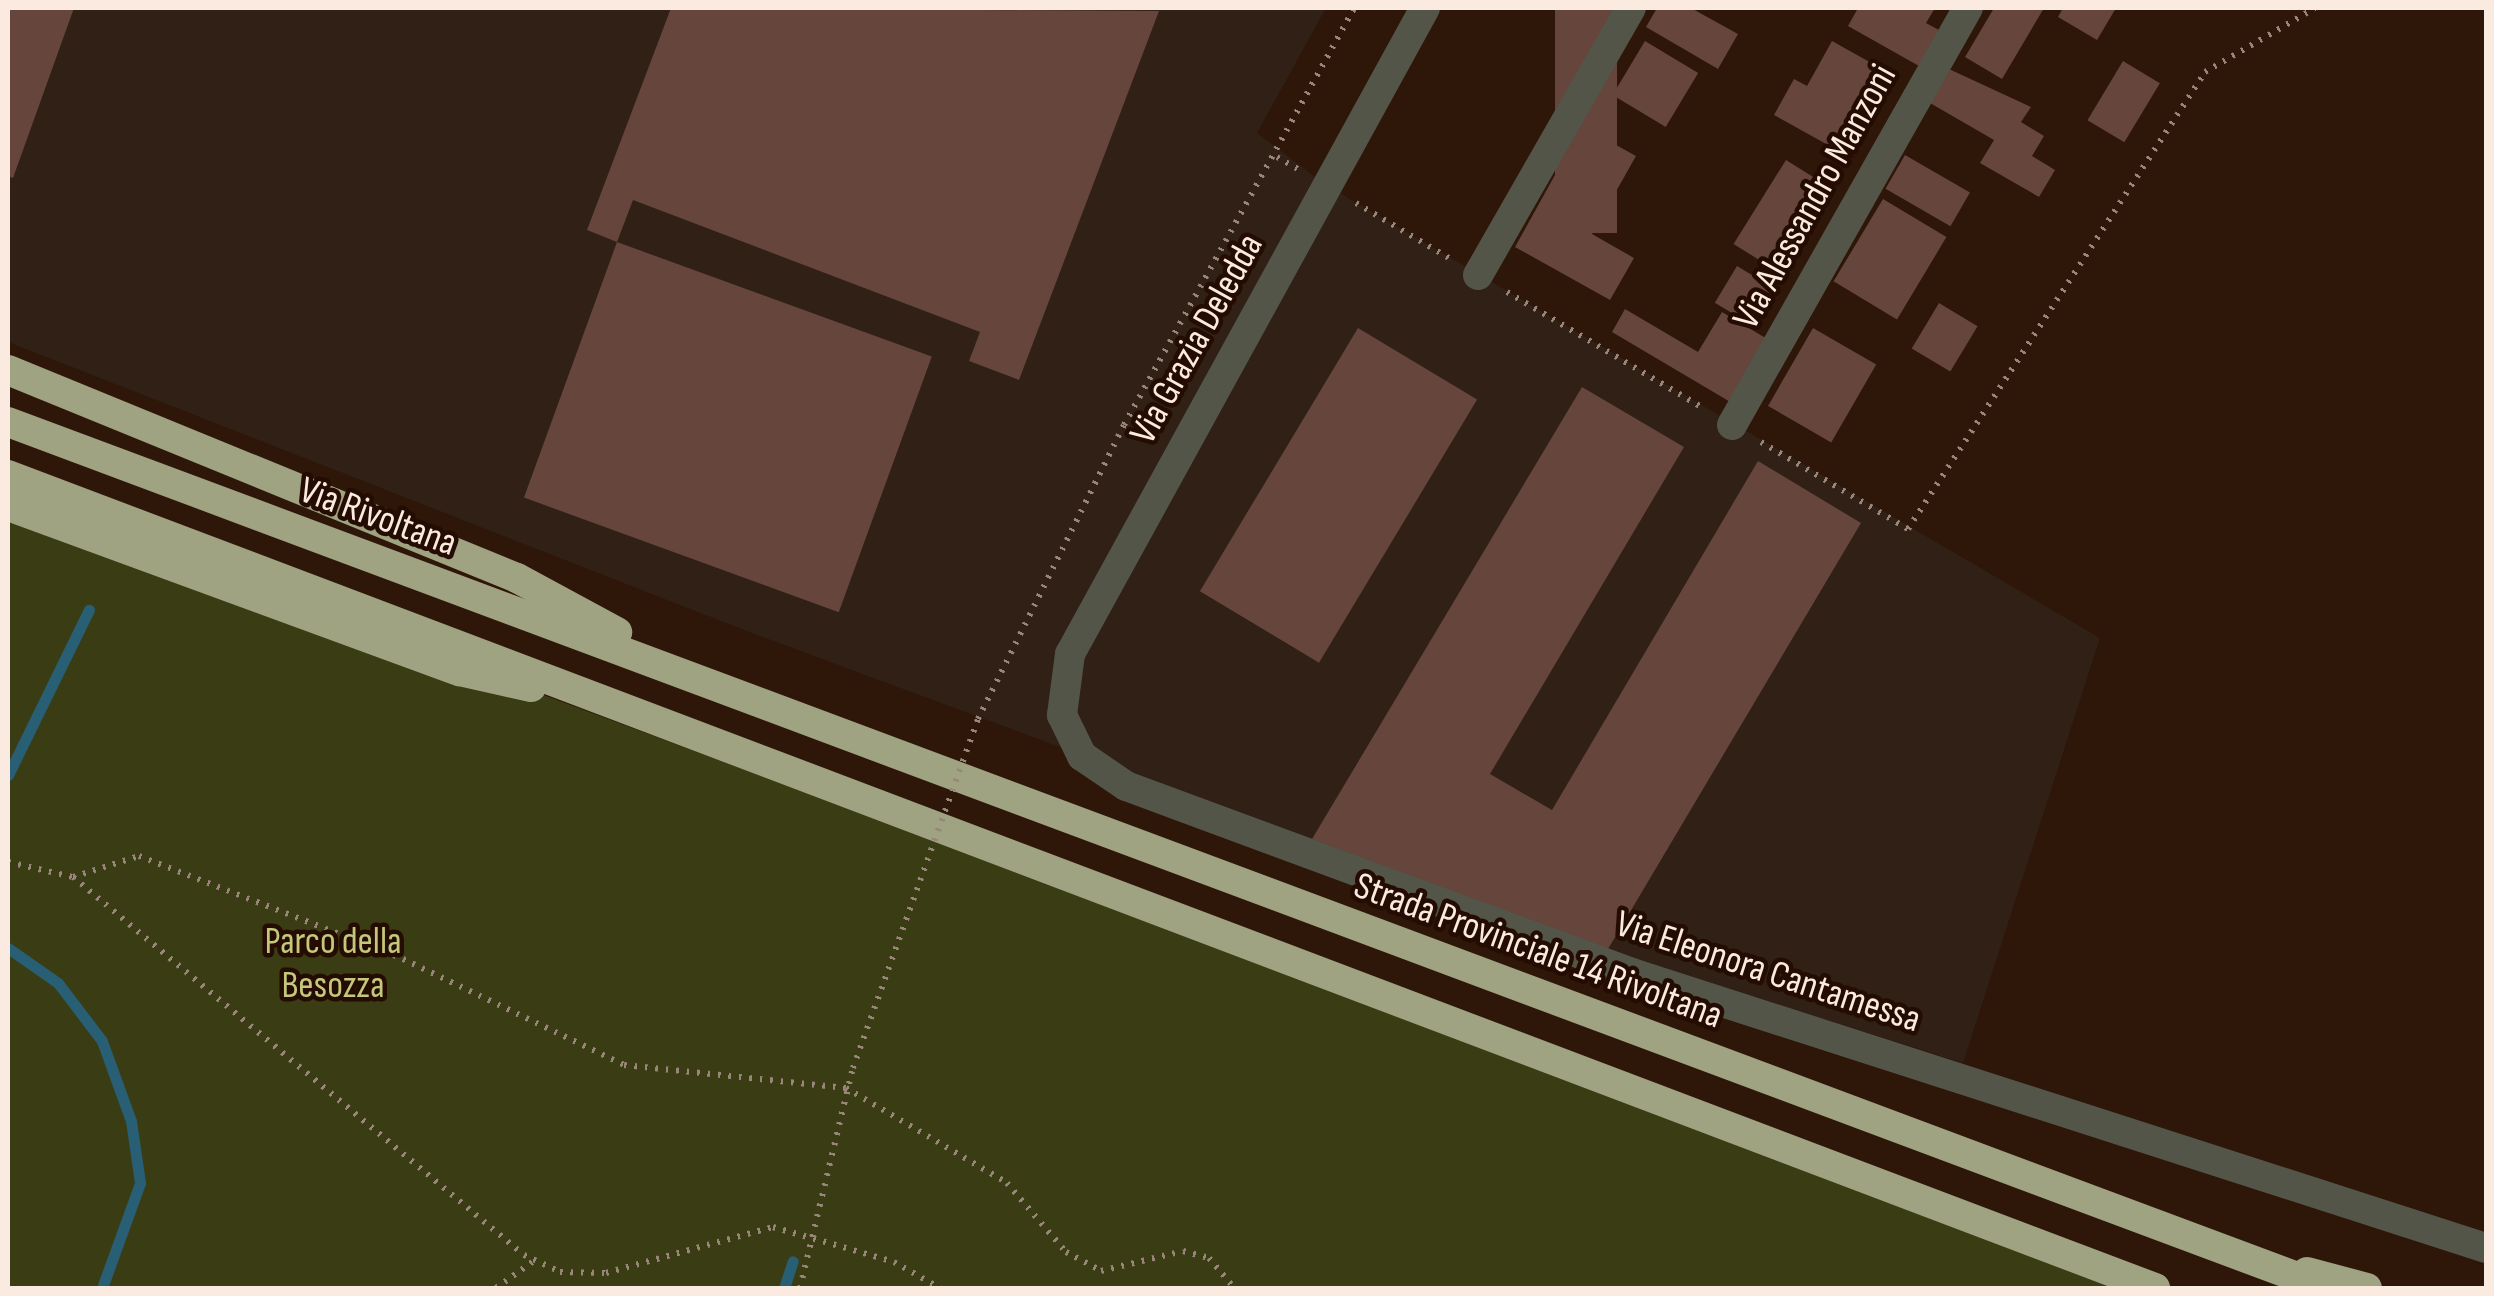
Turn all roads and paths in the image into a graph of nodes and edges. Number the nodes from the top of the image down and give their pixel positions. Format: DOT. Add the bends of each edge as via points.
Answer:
graph roads {
  1 [pos="1354,8"];
  2 [pos="1425,8"];
  3 [pos="1631,8"];
  4 [pos="1968,8"];
  5 [pos="2315,8"];
  6 [pos="1326,185"];
  7 [pos="1479,276"];
  8 [pos="8,370"];
  9 [pos="8,422"];
  10 [pos="1735,427"];
  11 [pos="8,475"];
  12 [pos="8,506"];
  13 [pos="721,688"];
  14 [pos="641,711"];
  15 [pos="1062,715"];
  16 [pos="8,862"];
  17 [pos="73,876"];
  18 [pos="846,1088"];
  19 [pos="817,1236"];
  20 [pos="2210,1244"];
  21 [pos="2486,1248"];
  22 [pos="535,1260"];
  23 [pos="496,1288"];
  24 [pos="800,1288"];
  25 [pos="940,1288"];
  26 [pos="1234,1288"];
  27 [pos="2155,1288"];
  28 [pos="2327,1288"];
  29 [pos="2366,1288"];
  1 -- 18 [label="path, bridge" via="1124,425 978,719"];
  2 -- 6 [label="street, Via Grazia Deledda"];
  3 -- 7 [label="street"];
  4 -- 10 [label="street, Via Alessandro Manzoni"];
  5 -- 10 [label="path" via="2204,72 1908,530"];
  6 -- 7 [label="path"];
  6 -- 15 [label="street, Via Grazia Deledda" via="1070,654"];
  7 -- 10 [label="path"];
  8 -- 13 [label="highway" via="517,578"];
  9 -- 13 [label="highway, Via Rivoltana"];
  11 -- 14 [label="highway"];
  12 -- 14 [label="highway" via="460,671"];
  13 -- 20 [label="highway, Strada Provinciale 14 Rivoltana"];
  14 -- 27 [label="highway"];
  15 -- 21 [label="street, Via Eleonora Cantamessa" via="1082,756 1126,786 1632,973"];
  16 -- 17 [label="path"];
  17 -- 18 [label="path" via="139,856 403,959 624,1065"];
  17 -- 22 [label="path"];
  18 -- 19 [label="path"];
  18 -- 26 [label="path" via="1006,1183 1066,1252 1102,1271 1183,1251 1209,1258"];
  19 -- 22 [label="path" via="772,1227 606,1273 560,1272"];
  19 -- 24 [label="path"];
  19 -- 25 [label="path"];
  20 -- 28 [label="highway, Strada Provinciale 14 Rivoltana"];
  20 -- 29 [label="highway"];
  22 -- 23 [label="path"];
}
